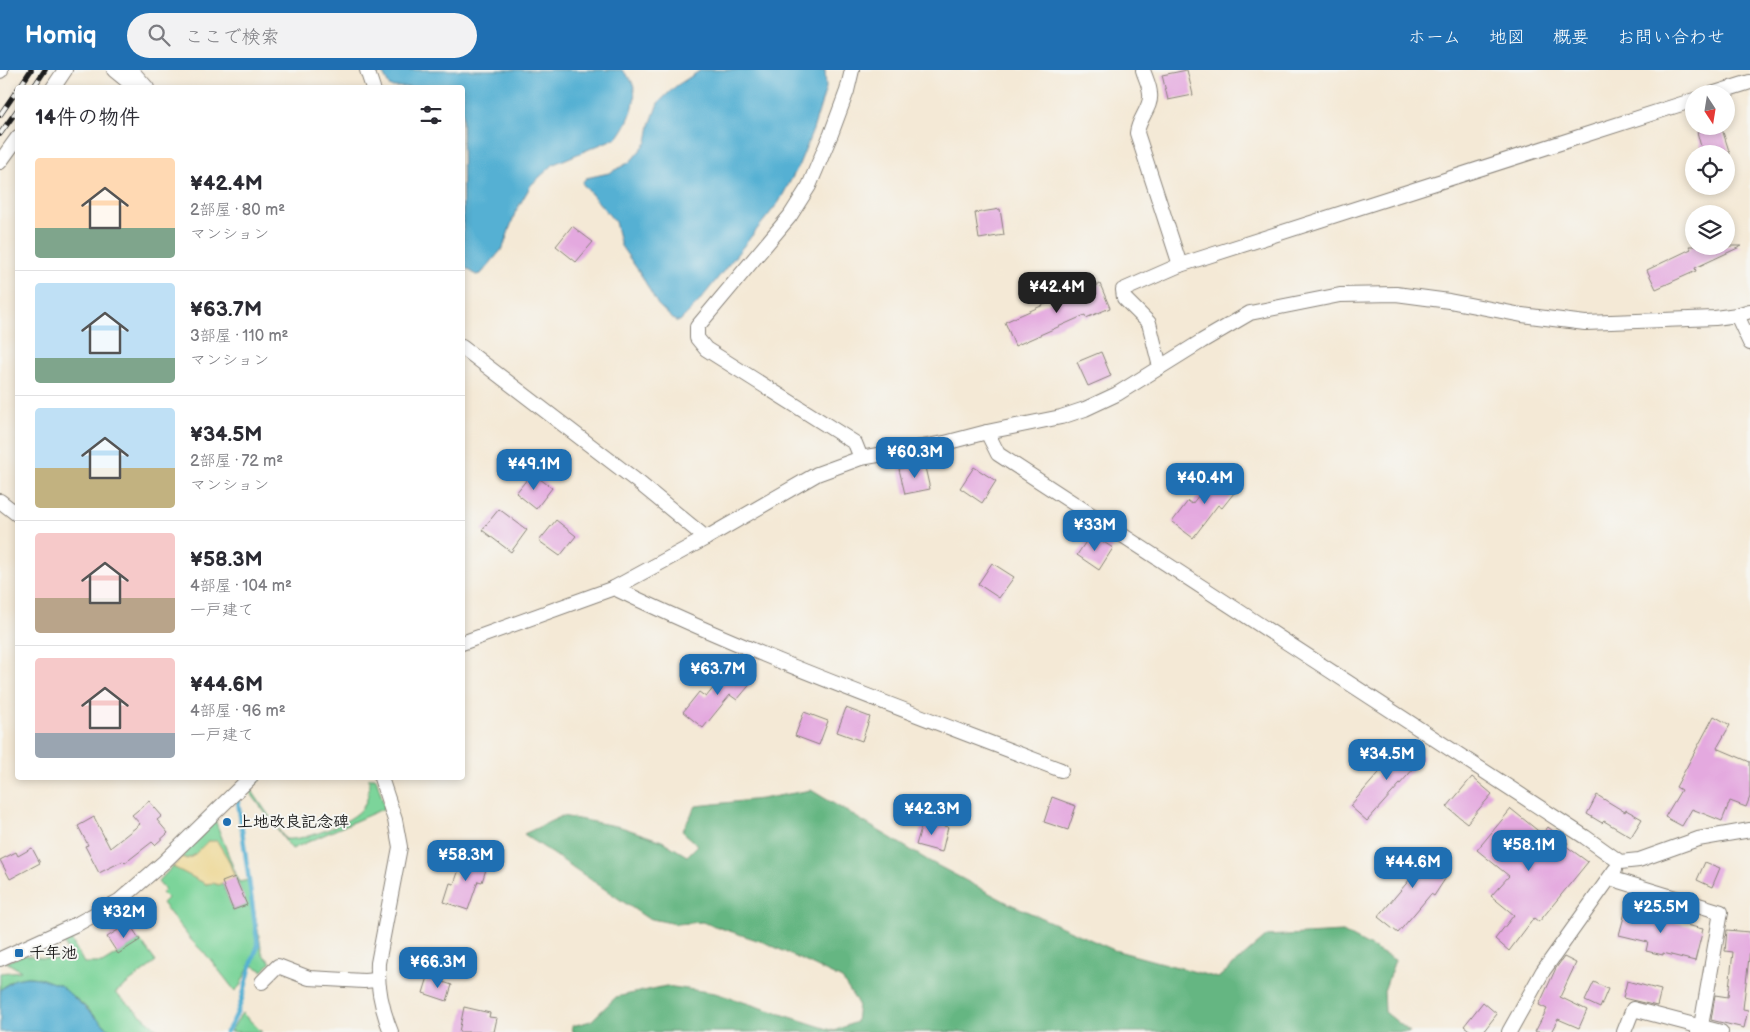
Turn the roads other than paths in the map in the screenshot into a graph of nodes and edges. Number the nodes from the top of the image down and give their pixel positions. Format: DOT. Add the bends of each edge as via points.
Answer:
graph roads {
  1 [pos="65,70"];
  2 [pos="114,70"];
  3 [pos="131,70"];
  4 [pos="368,70"];
  5 [pos="852,70"];
  6 [pos="1142,70"];
  7 [pos="1750,82"];
  8 [pos="54,85"];
  9 [pos="132,85"];
  10 [pos="144,85"];
  11 [pos="372,85"];
  12 [pos="1735,87"];
  13 [pos="1685,103"];
  14 [pos="15,141"];
  15 [pos="0,162"];
  16 [pos="1180,265"];
  17 [pos="1743,313"];
  18 [pos="1750,343"];
  19 [pos="465,349"];
  20 [pos="1160,367"];
  21 [pos="986,432"];
  22 [pos="861,458"];
  23 [pos="0,501"];
  24 [pos="15,513"];
  25 [pos="706,538"];
  26 [pos="614,588"];
  27 [pos="465,642"];
  28 [pos="1061,770"];
  29 [pos="248,780"];
  30 [pos="382,780"];
  31 [pos="1750,830"];
  32 [pos="1620,862"];
  33 [pos="1610,878"];
  34 [pos="0,959"];
  35 [pos="377,980"];
  36 [pos="262,982"];
  37 [pos="1700,1029"];
  38 [pos="391,1032"];
  39 [pos="1509,1032"];
  40 [pos="1624,1032"];
  41 [pos="1721,1032"];
  1 -- 8 [label="street"];
  2 -- 9 [label="street"];
  3 -- 10 [label="street"];
  4 -- 11 [label="street"];
  5 -- 22 [label="street" via="847,91 809,186 790,216 697,327 697,338 706,349 855,443"];
  6 -- 16 [label="street" via="1150,101 1137,132"];
  7 -- 12 [label="street"];
  13 -- 16 [label="street"];
  14 -- 15 [label="street"];
  16 -- 20 [label="street" via="1122,290 1124,298 1149,323"];
  17 -- 18 [label="street"];
  17 -- 20 [label="street" via="1715,318 1586,323 1396,294 1340,296 1250,313"];
  19 -- 25 [label="street"];
  20 -- 21 [label="street" via="1117,394 1085,409"];
  21 -- 22 [label="street"];
  21 -- 32 [label="street" via="998,454"];
  22 -- 25 [label="street" via="817,474"];
  23 -- 24 [label="street"];
  25 -- 26 [label="street"];
  26 -- 27 [label="street"];
  26 -- 28 [label="street" via="696,626"];
  29 -- 34 [label="street" via="119,902"];
  30 -- 35 [label="street" via="400,847"];
  31 -- 32 [label="street" via="1698,839 1639,860"];
  32 -- 33 [label="street"];
  33 -- 37 [label="street" via="1721,912"];
  33 -- 39 [label="street" via="1543,971"];
  35 -- 36 [label="street" via="309,978 278,966"];
  35 -- 38 [label="street"];
  37 -- 40 [label="street" via="1633,1008"];
  37 -- 41 [label="street"];
}
